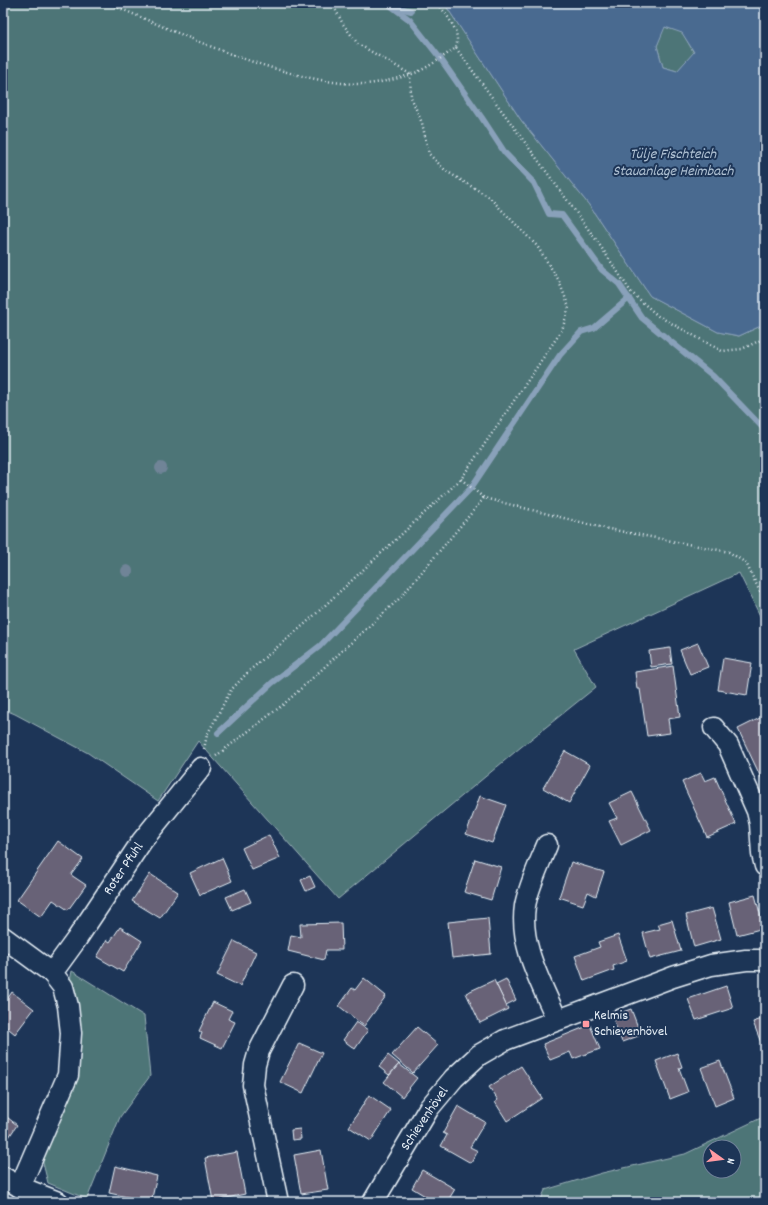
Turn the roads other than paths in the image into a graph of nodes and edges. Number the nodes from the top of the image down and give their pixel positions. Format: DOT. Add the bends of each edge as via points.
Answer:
graph roads {
  1 [pos="714,728"];
  2 [pos="200,768"];
  3 [pos="547,845"];
  4 [pos="765,866"];
  5 [pos="3,937"];
  6 [pos="765,960"];
  7 [pos="52,973"];
  8 [pos="293,985"];
  9 [pos="557,1020"];
  10 [pos="3,1177"];
  11 [pos="20,1187"];
  12 [pos="58,1202"];
  13 [pos="278,1202"];
  14 [pos="373,1202"];
  1 -- 4 [label="street" via="728,745 757,811"];
  2 -- 7 [label="street, Roter Pfuhl" via="142,841"];
  3 -- 9 [label="street" via="525,905 523,930 530,958"];
  5 -- 7 [label="street"];
  6 -- 9 [label="street, Schievenhövel" via="711,965"];
  7 -- 11 [label="street" via="63,988 68,1006 71,1033 68,1074"];
  8 -- 13 [label="street" via="259,1051 255,1065 254,1085"];
  9 -- 14 [label="street, Schievenhövel" via="505,1040 479,1055 454,1078 429,1108"];
  10 -- 11 [label="street"];
  11 -- 12 [label="street"];
}
